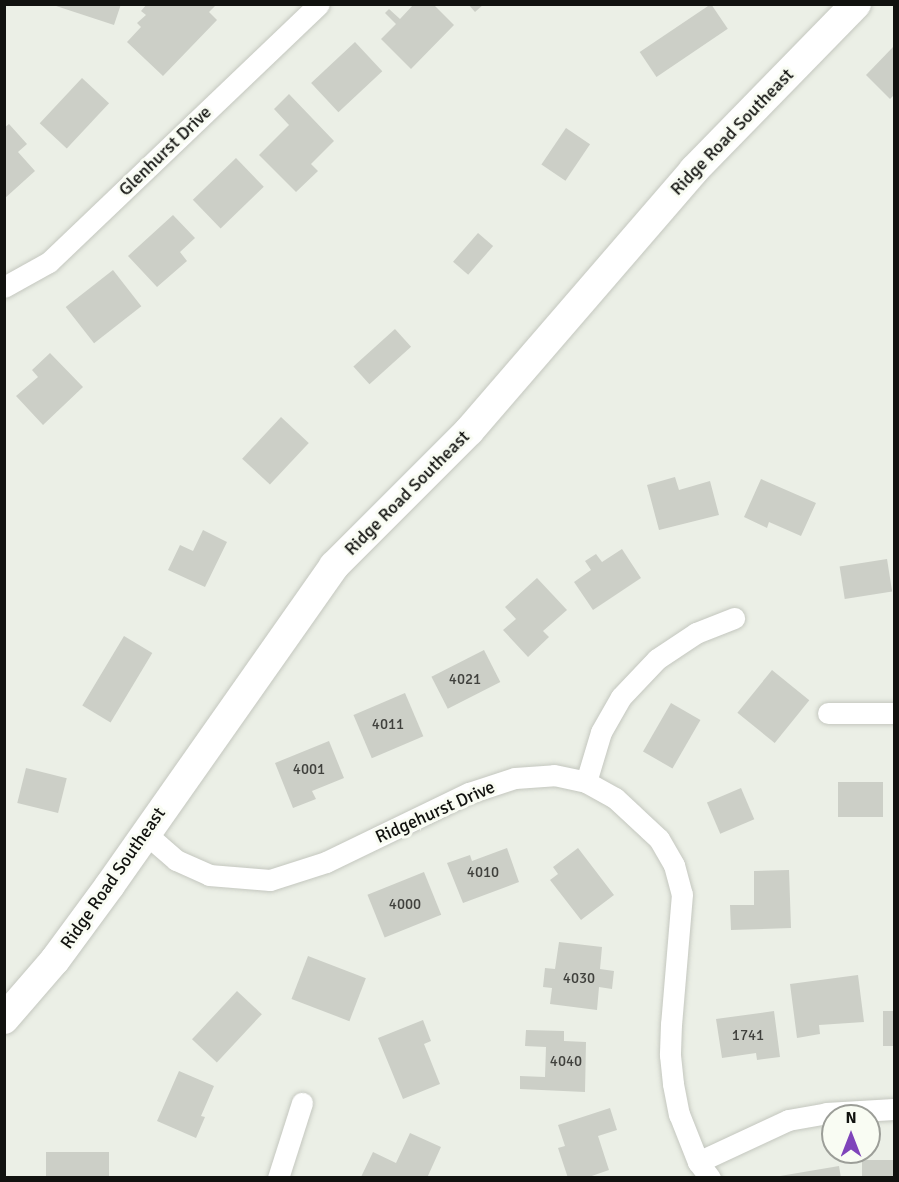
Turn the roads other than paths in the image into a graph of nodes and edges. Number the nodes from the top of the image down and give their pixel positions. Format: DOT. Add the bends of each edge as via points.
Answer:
graph roads {
  1 [pos="319,4"];
  2 [pos="856,4"];
  3 [pos="4,287"];
  4 [pos="734,618"];
  5 [pos="828,713"];
  6 [pos="894,713"];
  7 [pos="586,782"];
  8 [pos="145,833"];
  9 [pos="4,1019"];
  10 [pos="302,1103"];
  11 [pos="894,1109"];
  12 [pos="704,1170"];
  13 [pos="278,1178"];
  1 -- 3 [label="street, Glenhurst Drive" via="49,262"];
  2 -- 8 [label="street, Ridge Road Southeast" via="694,170 469,431 334,566"];
  4 -- 7 [label="street" via="696,633 657,659 621,697 601,732"];
  5 -- 6 [label="street"];
  7 -- 8 [label="street, Ridgehurst Drive" via="554,775 515,778 469,793 326,862 270,880 209,875 176,860"];
  7 -- 12 [label="street, Ridgehurst Drive" via="638,817 659,839 674,865 682,894 670,1054 679,1114"];
  8 -- 9 [label="street, Ridge Road Southeast" via="55,960"];
  10 -- 13 [label="street"];
  11 -- 12 [label="street" via="826,1113 788,1120"];
}
